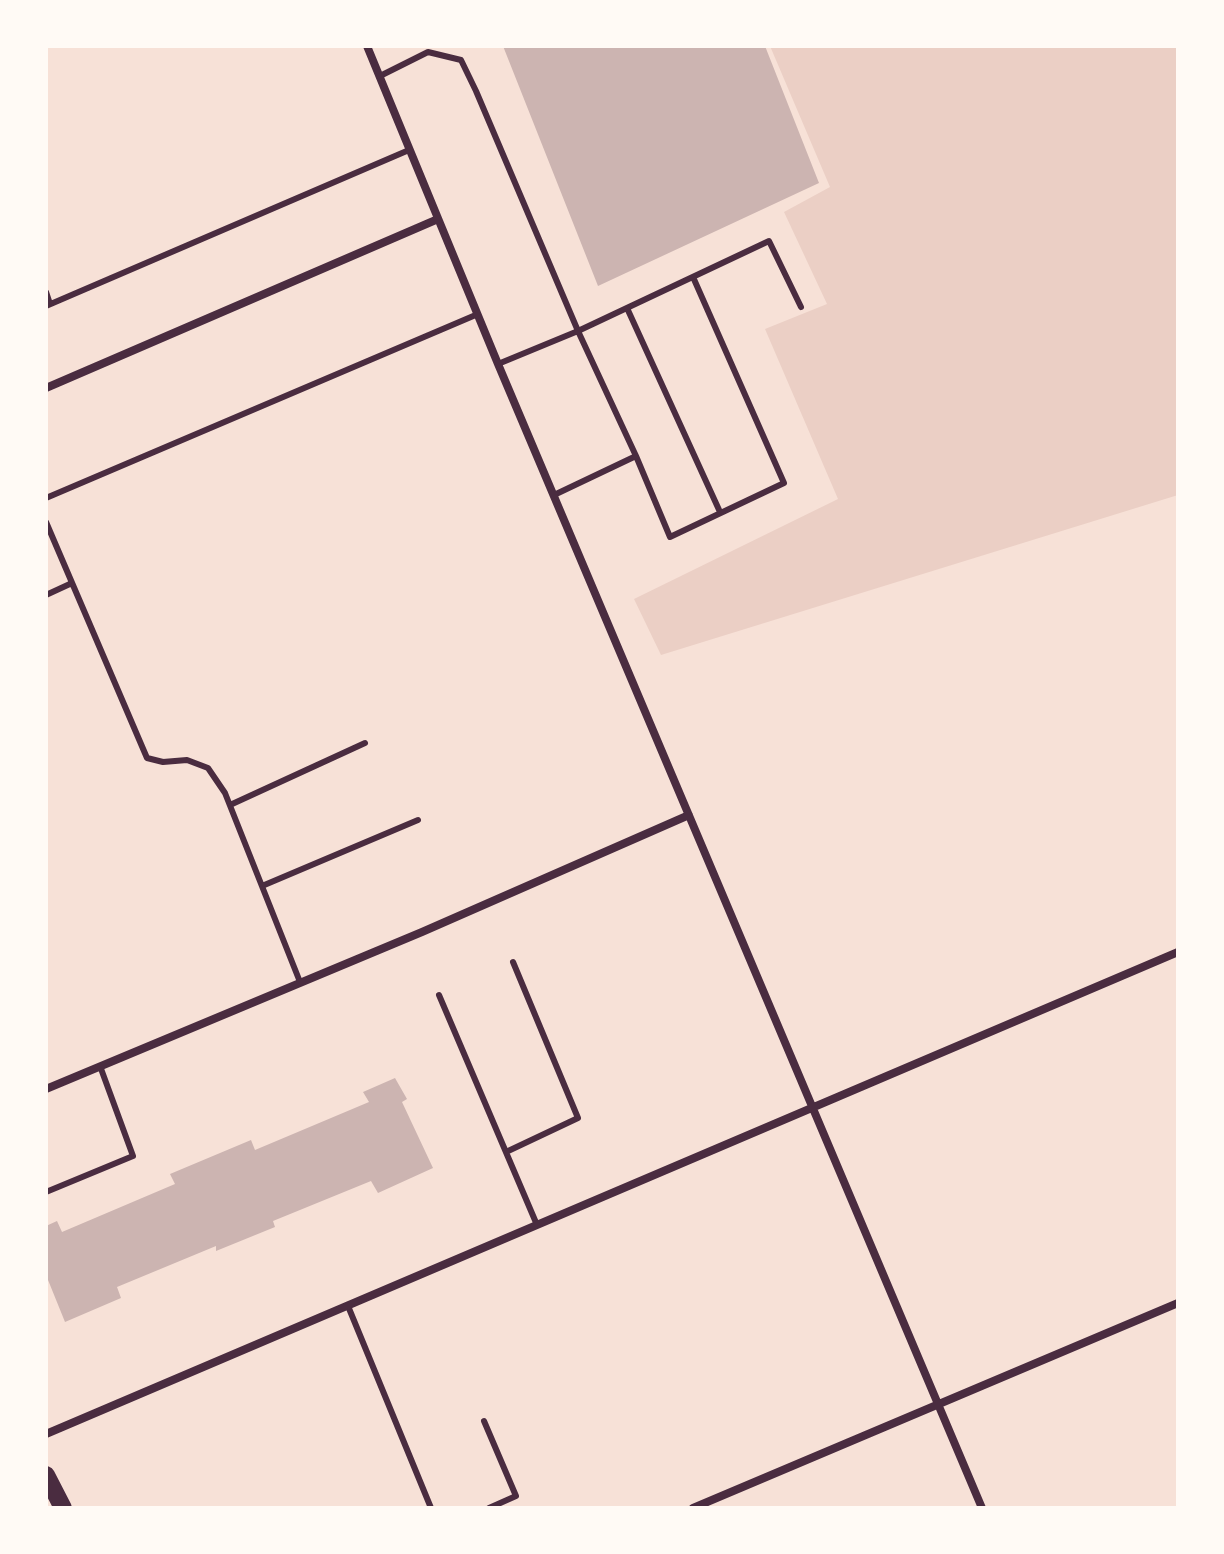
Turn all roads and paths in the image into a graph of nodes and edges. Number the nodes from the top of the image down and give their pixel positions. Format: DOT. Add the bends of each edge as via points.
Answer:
graph roads {
  1 [pos="367,46"];
  2 [pos="380,76"];
  3 [pos="409,150"];
  4 [pos="438,219"];
  5 [pos="693,277"];
  6 [pos="46,292"];
  7 [pos="48,305"];
  8 [pos="801,307"];
  9 [pos="627,308"];
  10 [pos="478,314"];
  11 [pos="578,331"];
  12 [pos="498,364"];
  13 [pos="46,388"];
  14 [pos="636,456"];
  15 [pos="554,495"];
  16 [pos="46,498"];
  17 [pos="720,512"];
  18 [pos="46,522"];
  19 [pos="72,583"];
  20 [pos="46,595"];
  21 [pos="365,743"];
  22 [pos="230,805"];
  23 [pos="689,815"];
  24 [pos="418,820"];
  25 [pos="262,886"];
  26 [pos="1178,952"];
  27 [pos="513,962"];
  28 [pos="300,982"];
  29 [pos="439,995"];
  30 [pos="100,1066"];
  31 [pos="46,1089"];
  32 [pos="813,1108"];
  33 [pos="506,1152"];
  34 [pos="46,1192"];
  35 [pos="537,1225"];
  36 [pos="1178,1303"];
  37 [pos="348,1306"];
  38 [pos="939,1404"];
  39 [pos="484,1421"];
  40 [pos="46,1434"];
  41 [pos="46,1475"];
  42 [pos="63,1508"];
  43 [pos="431,1508"];
  44 [pos="489,1508"];
  45 [pos="693,1508"];
  46 [pos="982,1508"];
  1 -- 2 [label="street"];
  2 -- 3 [label="street"];
  2 -- 11 [label="lane" via="428,52 461,60"];
  3 -- 4 [label="street"];
  3 -- 7 [label="lane"];
  4 -- 10 [label="street"];
  4 -- 13 [label="street"];
  5 -- 8 [label="lane" via="769,241"];
  5 -- 9 [label="lane"];
  5 -- 17 [label="lane" via="784,483"];
  6 -- 7 [label="lane"];
  9 -- 11 [label="lane"];
  9 -- 17 [label="lane"];
  10 -- 12 [label="street"];
  10 -- 16 [label="lane"];
  11 -- 12 [label="lane"];
  11 -- 14 [label="lane"];
  12 -- 15 [label="street"];
  14 -- 15 [label="lane"];
  14 -- 17 [label="lane" via="670,537"];
  15 -- 23 [label="street"];
  18 -- 19 [label="lane"];
  19 -- 20 [label="lane"];
  19 -- 22 [label="lane" via="147,758 187,760 208,768"];
  21 -- 22 [label="lane"];
  22 -- 25 [label="lane"];
  23 -- 28 [label="street"];
  23 -- 32 [label="street"];
  24 -- 25 [label="lane"];
  25 -- 28 [label="lane"];
  26 -- 32 [label="street"];
  27 -- 33 [label="lane" via="578,1118"];
  28 -- 30 [label="street"];
  29 -- 33 [label="lane"];
  30 -- 31 [label="street"];
  30 -- 34 [label="lane" via="133,1156"];
  32 -- 35 [label="street"];
  32 -- 38 [label="street"];
  33 -- 35 [label="lane"];
  35 -- 37 [label="street"];
  36 -- 38 [label="street"];
  37 -- 40 [label="street"];
  37 -- 43 [label="lane"];
  38 -- 45 [label="street"];
  38 -- 46 [label="street"];
  39 -- 44 [label="lane" via="516,1496"];
  41 -- 42 [label="main road"];
}
